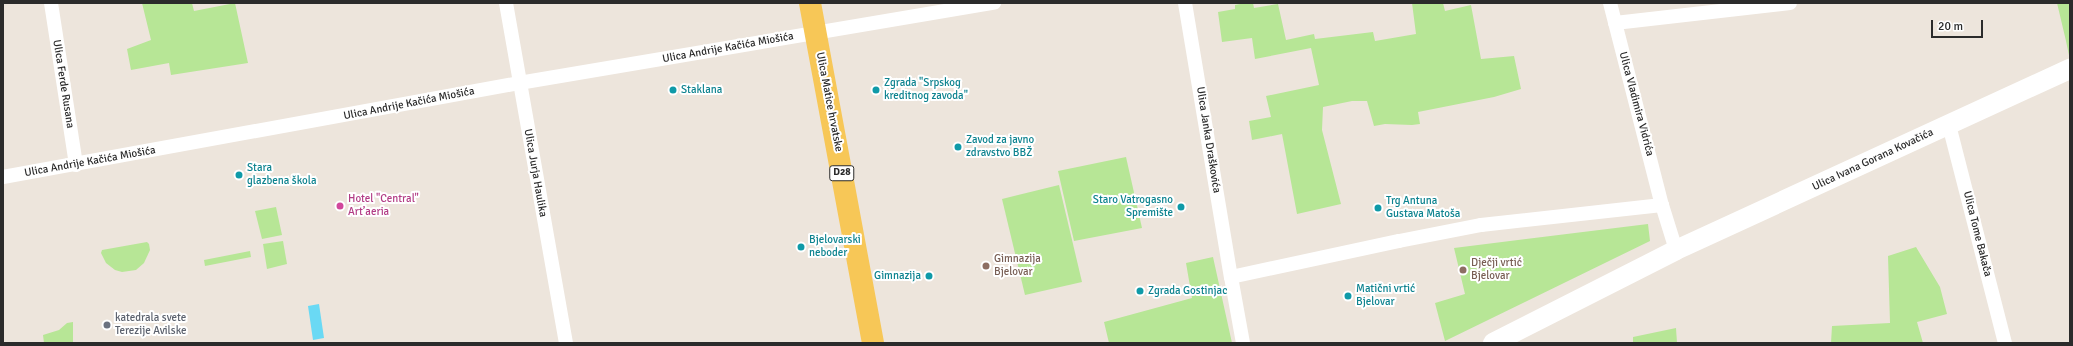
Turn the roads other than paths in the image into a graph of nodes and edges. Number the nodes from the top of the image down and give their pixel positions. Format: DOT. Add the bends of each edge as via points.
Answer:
graph roads {
  1 [pos="51,3"];
  2 [pos="506,3"];
  3 [pos="810,3"];
  4 [pos="994,3"];
  5 [pos="1185,3"];
  6 [pos="1610,3"];
  7 [pos="1790,3"];
  8 [pos="1614,23"];
  9 [pos="816,33"];
  10 [pos="2070,69"];
  11 [pos="519,83"];
  12 [pos="1949,125"];
  13 [pos="76,165"];
  14 [pos="3,177"];
  15 [pos="1662,205"];
  16 [pos="1676,250"];
  17 [pos="1231,277"];
  18 [pos="566,343"];
  19 [pos="873,343"];
  20 [pos="1243,343"];
  21 [pos="1493,343"];
  22 [pos="2005,343"];
  1 -- 13 [label="street, Ulica Ferde Rusana"];
  2 -- 11 [label="street, Ulica Jurja Haulika"];
  3 -- 9 [label="main road, Ulica Matice hrvatske / D28"];
  4 -- 9 [label="street, Ulica Andrije Kačića Miošića"];
  5 -- 17 [label="street, Ulica Janka Draškovića"];
  6 -- 8 [label="street, Ulica Vladimira Vidrića"];
  7 -- 8 [label="street"];
  8 -- 15 [label="street, Ulica Vladimira Vidrića"];
  9 -- 11 [label="street, Ulica Andrije Kačića Miošića"];
  9 -- 19 [label="main road, Ulica Matice hrvatske / D28"];
  10 -- 12 [label="street, Ulica Ivana Gorana Kovačića"];
  11 -- 13 [label="street, Ulica Andrije Kačića Miošića"];
  11 -- 18 [label="street, Ulica Jurja Haulika"];
  12 -- 16 [label="street, Ulica Ivana Gorana Kovačića"];
  12 -- 22 [label="street, Ulica Tome Bakača"];
  13 -- 14 [label="street, Ulica Andrije Kačića Miošića"];
  15 -- 16 [label="street"];
  15 -- 17 [label="street" via="1481,225"];
  16 -- 21 [label="street"];
  17 -- 20 [label="street"];
}
